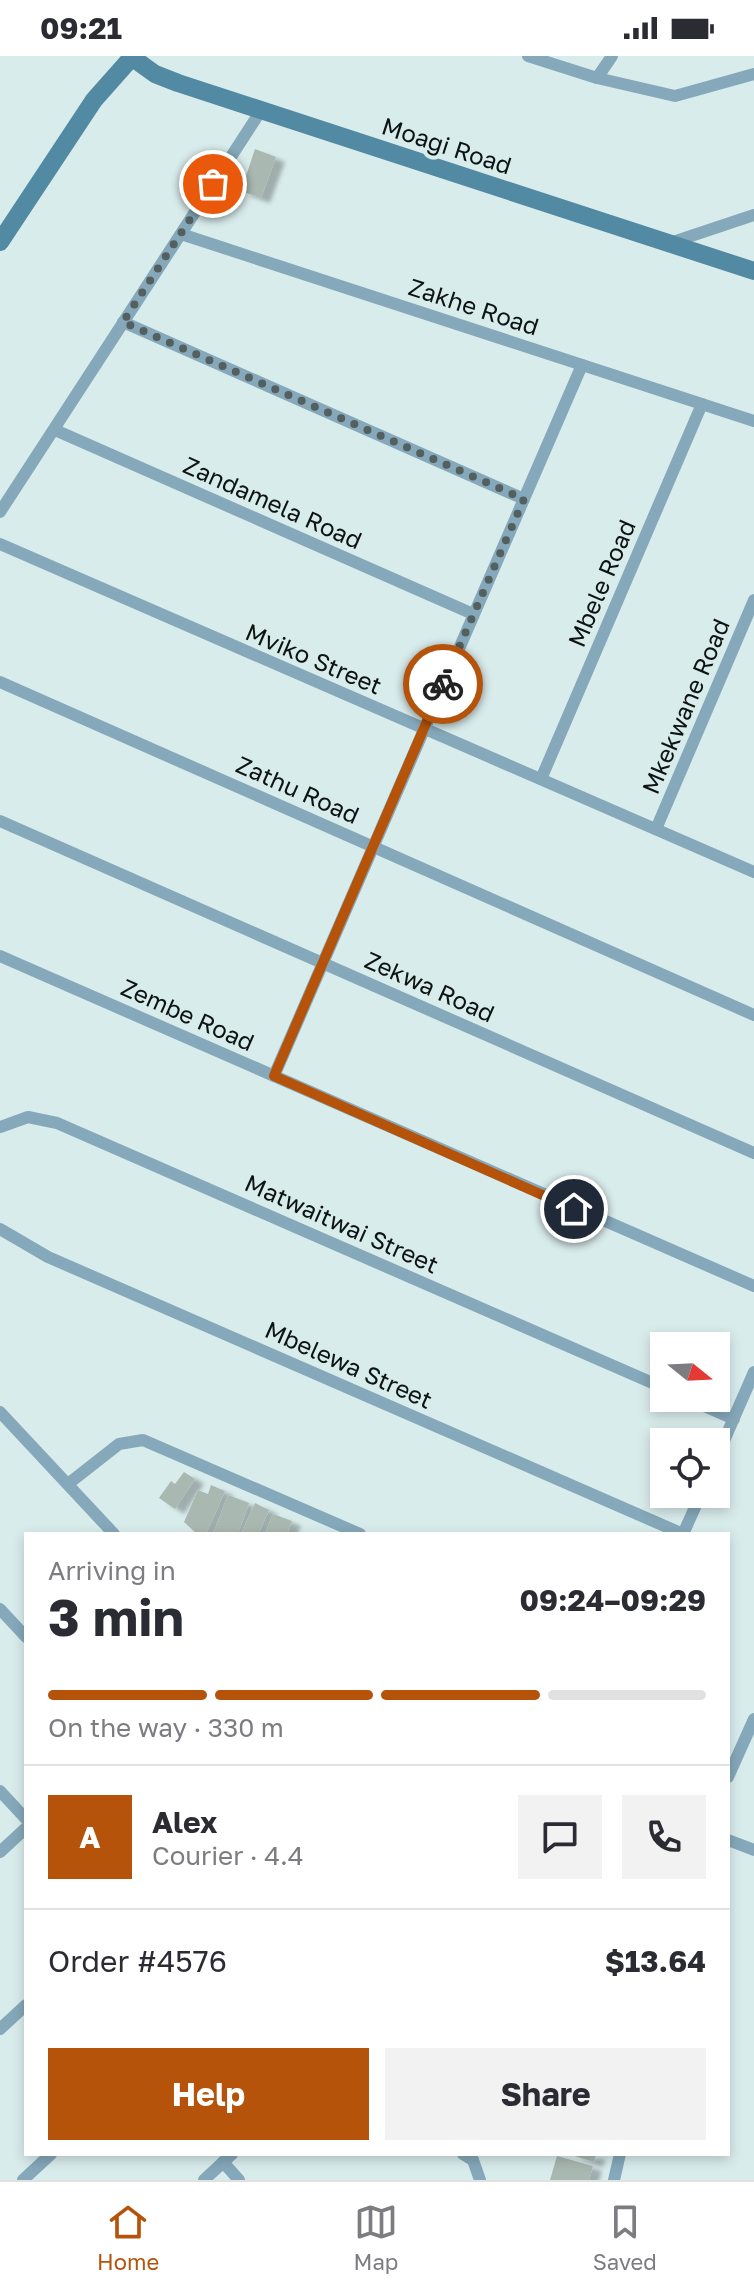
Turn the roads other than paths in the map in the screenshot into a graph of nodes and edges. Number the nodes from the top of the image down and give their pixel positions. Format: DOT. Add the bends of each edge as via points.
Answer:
graph roads {
  1 [pos="528,56"];
  2 [pos="612,56"];
  3 [pos="132,57"];
  4 [pos="754,74"];
  5 [pos="597,78"];
  6 [pos="262,109"];
  7 [pos="754,215"];
  8 [pos="181,234"];
  9 [pos="0,242"];
  10 [pos="666,244"];
  11 [pos="754,271"];
  12 [pos="123,322"];
  13 [pos="582,365"];
  14 [pos="702,404"];
  15 [pos="754,421"];
  16 [pos="55,430"];
  17 [pos="524,499"];
  18 [pos="0,512"];
  19 [pos="0,544"];
  20 [pos="754,600"];
  21 [pos="473,614"];
  22 [pos="0,682"];
  23 [pos="424,729"];
  24 [pos="541,779"];
  25 [pos="0,821"];
  26 [pos="656,829"];
  27 [pos="373,845"];
  28 [pos="754,872"];
  29 [pos="0,956"];
  30 [pos="322,963"];
  31 [pos="754,1015"];
  32 [pos="274,1076"];
  33 [pos="0,1127"];
  34 [pos="754,1153"];
  35 [pos="0,1229"];
  36 [pos="754,1286"];
  37 [pos="754,1372"];
  38 [pos="650,1382"];
  39 [pos="0,1412"];
  40 [pos="718,1412"];
  41 [pos="734,1419"];
  42 [pos="730,1428"];
  43 [pos="68,1484"];
  44 [pos="695,1508"];
  45 [pos="112,1532"];
  46 [pos="355,1532"];
  47 [pos="678,1532"];
  48 [pos="684,1532"];
  49 [pos="0,1609"];
  50 [pos="24,1635"];
  51 [pos="754,1719"];
  52 [pos="730,1773"];
  53 [pos="0,1791"];
  54 [pos="24,1817"];
  55 [pos="24,1830"];
  56 [pos="730,1841"];
  57 [pos="754,1850"];
  58 [pos="0,1852"];
  59 [pos="24,2007"];
  60 [pos="0,2029"];
  61 [pos="49,2156"];
  62 [pos="466,2156"];
  63 [pos="620,2156"];
  64 [pos="227,2158"];
  65 [pos="23,2180"];
  66 [pos="204,2180"];
  67 [pos="239,2180"];
  68 [pos="480,2180"];
  69 [pos="614,2180"];
  1 -- 5 [label="street"];
  2 -- 5 [label="street"];
  3 -- 6 [label="street, Moagi Road" via="163,78"];
  3 -- 9 [label="street" via="94,100"];
  4 -- 5 [label="street" via="675,96"];
  6 -- 8 [label="street"];
  6 -- 10 [label="street, Moagi Road"];
  7 -- 10 [label="street"];
  8 -- 12 [label="street"];
  8 -- 13 [label="street, Zakhe Road"];
  10 -- 11 [label="street, Moagi Road"];
  12 -- 16 [label="street"];
  12 -- 17 [label="street"];
  13 -- 14 [label="street, Zakhe Road"];
  13 -- 17 [label="street"];
  14 -- 15 [label="street, Zakhe Road"];
  14 -- 24 [label="street, Mbele Road"];
  16 -- 18 [label="street"];
  16 -- 21 [label="street, Zandamela Road"];
  17 -- 21 [label="street"];
  19 -- 23 [label="street, Mviko Street"];
  20 -- 26 [label="street, Mkekwane Road"];
  21 -- 23 [label="street"];
  22 -- 27 [label="street, Zathu Road"];
  23 -- 24 [label="street, Mviko Street"];
  23 -- 27 [label="street"];
  24 -- 26 [label="street, Mviko Street"];
  25 -- 30 [label="street, Zekwa Road"];
  26 -- 28 [label="street, Mviko Street"];
  27 -- 30 [label="street"];
  27 -- 31 [label="street, Zathu Road"];
  29 -- 32 [label="street, Zembe Road"];
  30 -- 32 [label="street"];
  30 -- 34 [label="street, Zekwa Road"];
  32 -- 36 [label="street, Zembe Road"];
  33 -- 38 [label="street, Matwaitwai Street" via="28,1117 57,1123"];
  35 -- 47 [label="street, Mbelewa Street" via="48,1257"];
  37 -- 41 [label="street"];
  39 -- 43 [label="street"];
  40 -- 41 [label="street"];
  41 -- 42 [label="street"];
  43 -- 45 [label="street"];
  43 -- 46 [label="street" via="119,1444 143,1440"];
  44 -- 48 [label="street"];
  49 -- 50 [label="street"];
  51 -- 52 [label="street"];
  53 -- 54 [label="street"];
  55 -- 58 [label="street"];
  56 -- 57 [label="street"];
  59 -- 60 [label="street"];
  61 -- 65 [label="street"];
  62 -- 68 [label="street"];
  63 -- 69 [label="street"];
  64 -- 66 [label="street"];
  64 -- 67 [label="street"];
}
